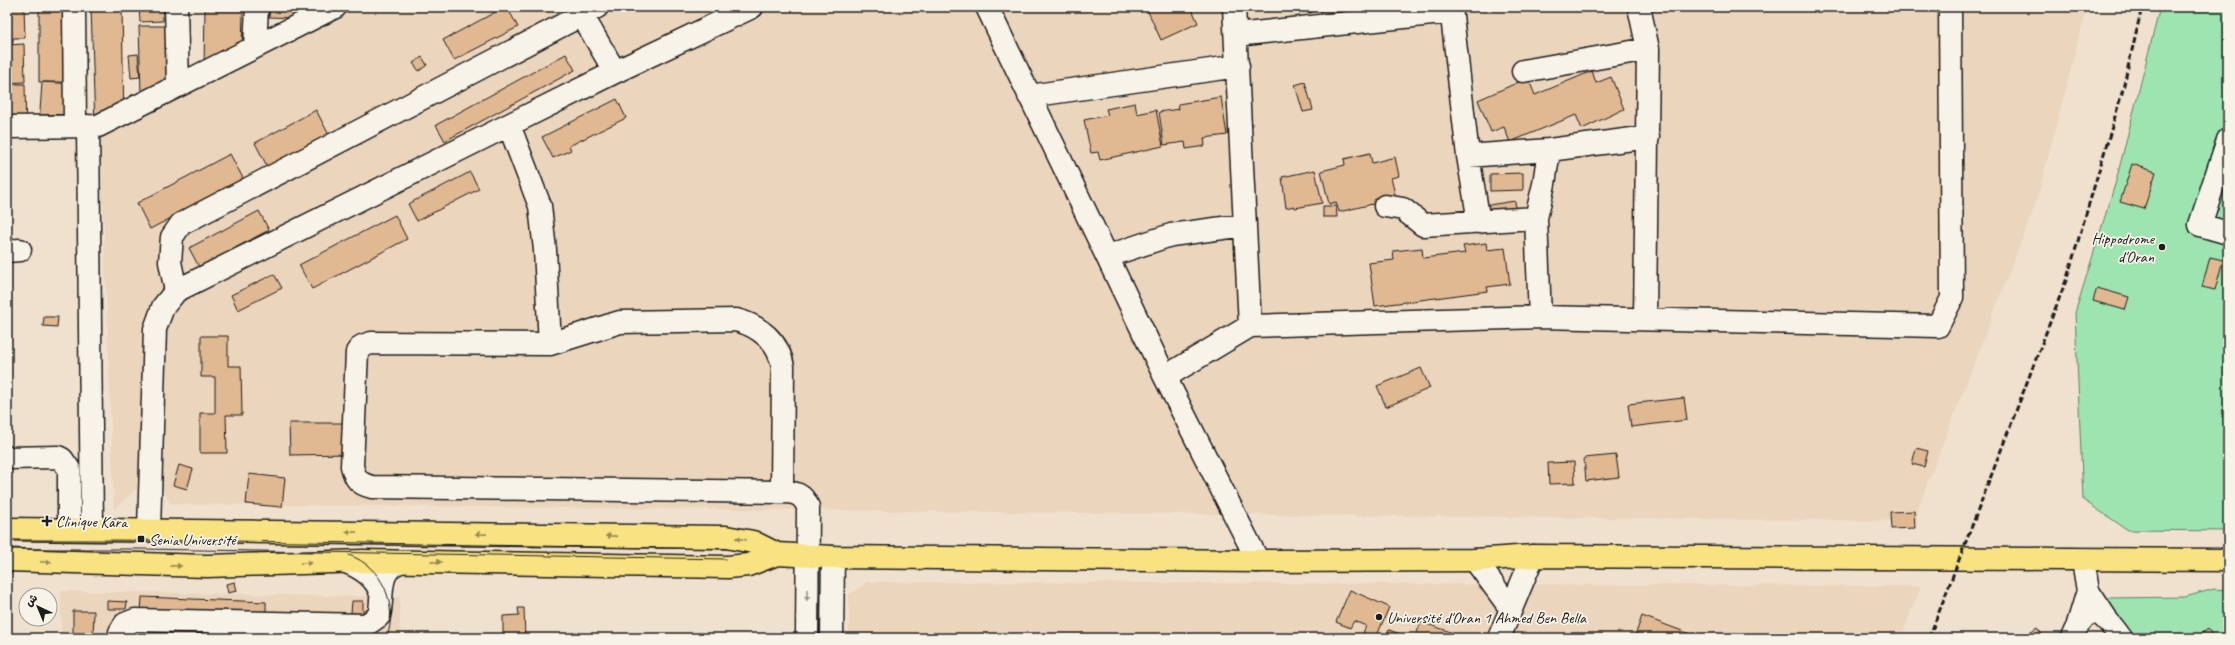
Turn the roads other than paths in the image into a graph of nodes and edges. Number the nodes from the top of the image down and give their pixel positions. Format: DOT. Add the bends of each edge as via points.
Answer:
graph roads {
  1 [pos="74,7"];
  2 [pos="176,7"];
  3 [pos="257,7"];
  4 [pos="335,7"];
  5 [pos="752,7"];
  6 [pos="987,7"];
  7 [pos="1234,7"];
  8 [pos="1639,7"];
  9 [pos="1950,7"];
  10 [pos="1451,10"];
  11 [pos="589,11"];
  12 [pos="1236,34"];
  13 [pos="255,47"];
  14 [pos="1648,49"];
  15 [pos="1238,66"];
  16 [pos="1522,71"];
  17 [pos="615,72"];
  18 [pos="178,86"];
  19 [pos="1029,96"];
  20 [pos="509,125"];
  21 [pos="82,126"];
  22 [pos="7,127"];
  23 [pos="1648,138"];
  24 [pos="2228,140"];
  25 [pos="1549,150"];
  26 [pos="1468,156"];
  27 [pos="1385,206"];
  28 [pos="1536,218"];
  29 [pos="1479,222"];
  30 [pos="1245,225"];
  31 [pos="2228,233"];
  32 [pos="1108,256"];
  33 [pos="176,291"];
  34 [pos="1540,317"];
  35 [pos="1645,319"];
  36 [pos="1250,326"];
  37 [pos="550,344"];
  38 [pos="1165,377"];
  39 [pos="7,458"];
  40 [pos="782,492"];
  41 [pos="92,528"];
  42 [pos="7,529"];
  43 [pos="69,529"];
  44 [pos="149,529"];
  45 [pos="777,554"];
  46 [pos="807,556"];
  47 [pos="1533,556"];
  48 [pos="832,557"];
  49 [pos="7,560"];
  50 [pos="1475,560"];
  51 [pos="2083,560"];
  52 [pos="2228,560"];
  53 [pos="1258,561"];
  54 [pos="346,562"];
  55 [pos="400,562"];
  56 [pos="2088,591"];
  57 [pos="381,594"];
  58 [pos="1511,609"];
  59 [pos="2106,618"];
  60 [pos="377,629"];
  61 [pos="2075,631"];
  62 [pos="120,638"];
  63 [pos="807,638"];
  64 [pos="832,638"];
  65 [pos="1499,638"];
  66 [pos="2121,638"];
  1 -- 21 [label="street"];
  2 -- 18 [label="street"];
  3 -- 13 [label="street"];
  4 -- 13 [label="street"];
  5 -- 17 [label="street"];
  6 -- 19 [label="street"];
  7 -- 12 [label="street"];
  8 -- 14 [label="street"];
  9 -- 35 [label="street" via="1952,298 1938,326"];
  10 -- 12 [label="street"];
  10 -- 26 [label="street"];
  11 -- 17 [label="street"];
  11 -- 33 [label="street" via="181,224 172,237 170,262"];
  12 -- 15 [label="street"];
  13 -- 18 [label="street"];
  14 -- 16 [label="street"];
  14 -- 23 [label="street"];
  15 -- 19 [label="street"];
  15 -- 30 [label="street"];
  17 -- 20 [label="street"];
  18 -- 21 [label="street" via="98,126"];
  19 -- 32 [label="street"];
  20 -- 33 [label="street"];
  20 -- 37 [label="street" via="541,213"];
  21 -- 22 [label="street"];
  21 -- 41 [label="street"];
  23 -- 25 [label="street"];
  23 -- 35 [label="street"];
  24 -- 31 [label="street" via="2200,225"];
  25 -- 26 [label="street"];
  25 -- 28 [label="street"];
  26 -- 29 [label="street"];
  27 -- 29 [label="street" via="1403,209 1423,225"];
  28 -- 29 [label="street"];
  28 -- 34 [label="street"];
  30 -- 32 [label="street" via="1171,234"];
  30 -- 36 [label="street"];
  32 -- 38 [label="street"];
  33 -- 44 [label="street" via="163,307 155,329"];
  34 -- 35 [label="street"];
  34 -- 36 [label="street"];
  36 -- 38 [label="street"];
  37 -- 40 [label="street" via="620,322 736,320 758,329 781,354 783,366"];
  37 -- 40 [label="street" via="371,343 362,346 357,352 356,359 352,466 355,477 362,484 372,487"];
  38 -- 53 [label="street"];
  39 -- 43 [label="street" via="62,459 69,469"];
  40 -- 46 [label="street" via="799,494 808,507"];
  41 -- 43 [label="main road"];
  41 -- 44 [label="main road"];
  42 -- 43 [label="main road"];
  45 -- 44 [label="main road, one-way" via="753,542 726,538"];
  45 -- 46 [label="main road"];
  55 -- 45 [label="main road, one-way" via="733,566 758,562"];
  46 -- 48 [label="main road"];
  46 -- 63 [label="street, one-way"];
  47 -- 50 [label="main road"];
  47 -- 51 [label="main road"];
  47 -- 58 [label="street"];
  48 -- 53 [label="main road"];
  48 -- 64 [label="street"];
  49 -- 54 [label="main road, one-way" via="207,566"];
  50 -- 53 [label="main road"];
  50 -- 58 [label="street"];
  51 -- 52 [label="main road"];
  51 -- 56 [label="street"];
  54 -- 55 [label="main road"];
  54 -- 57 [label="street" via="362,569 375,580"];
  55 -- 57 [label="street" via="393,564 387,571"];
  56 -- 59 [label="street"];
  56 -- 61 [label="street"];
  57 -- 60 [label="street"];
  58 -- 65 [label="street"];
  59 -- 61 [label="street" via="2096,613 2086,615"];
  59 -- 66 [label="street"];
  60 -- 62 [label="street" via="366,625 136,620 125,624 120,632"];
}
